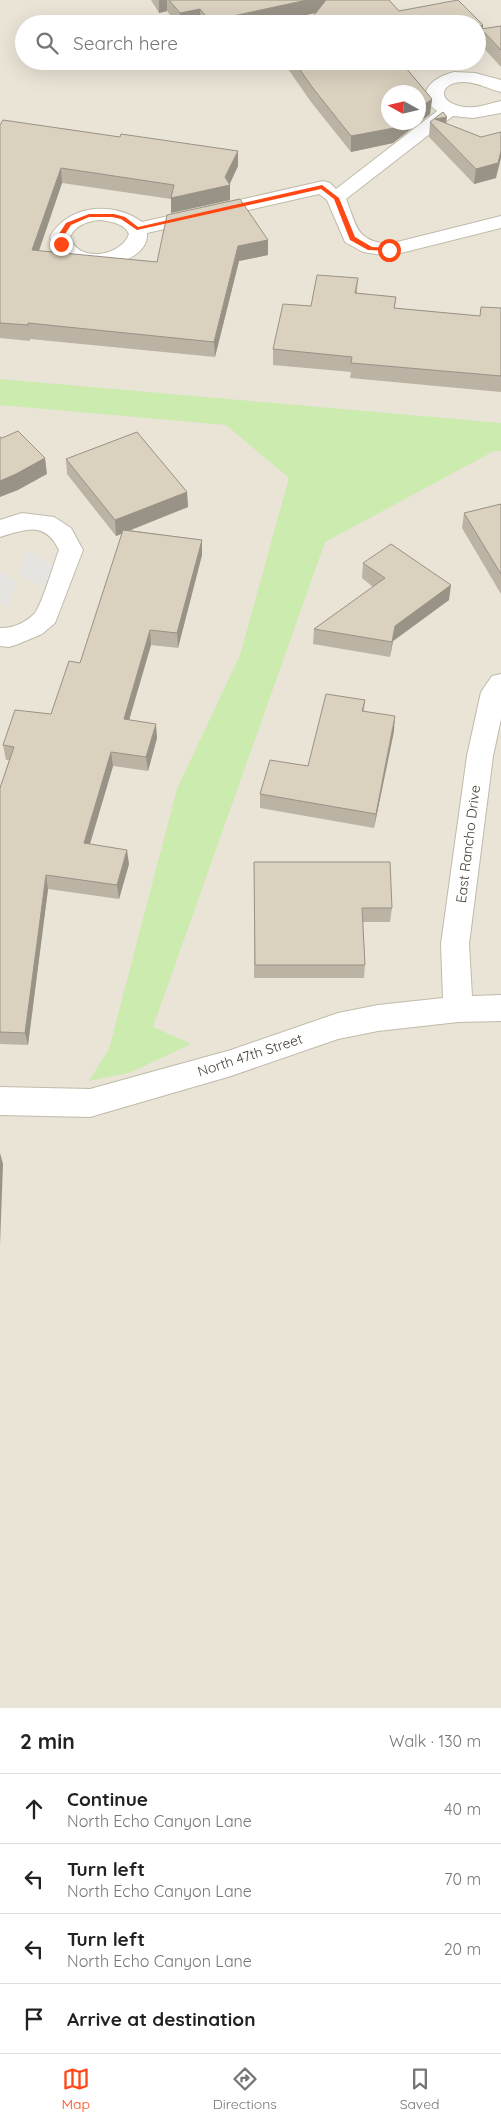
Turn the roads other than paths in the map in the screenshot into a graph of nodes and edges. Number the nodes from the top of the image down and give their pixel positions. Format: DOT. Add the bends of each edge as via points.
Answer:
graph roads {
  1 [pos="501,86"];
  2 [pos="501,106"];
  3 [pos="451,110"];
  4 [pos="336,198"];
  5 [pos="501,222"];
  6 [pos="137,229"];
  7 [pos="0,529"];
  8 [pos="0,637"];
  9 [pos="501,683"];
  10 [pos="501,1008"];
  11 [pos="458,1009"];
  12 [pos="0,1101"];
  1 -- 3 [label="street" via="474,76 443,82 435,93 442,105"];
  2 -- 3 [label="street" via="482,113"];
  3 -- 4 [label="street"];
  4 -- 5 [label="street" via="352,238 370,248 389,250"];
  4 -- 6 [label="street" via="322,187"];
  7 -- 8 [label="street" via="22,521 46,523 63,534 71,550 46,617 33,628 9,638"];
  9 -- 11 [label="street, East Rancho Drive" via="494,692 478,766 455,944"];
  10 -- 11 [label="street, North 47th Street"];
  11 -- 12 [label="street, North 47th Street" via="338,1026 231,1063 90,1103"];
}
